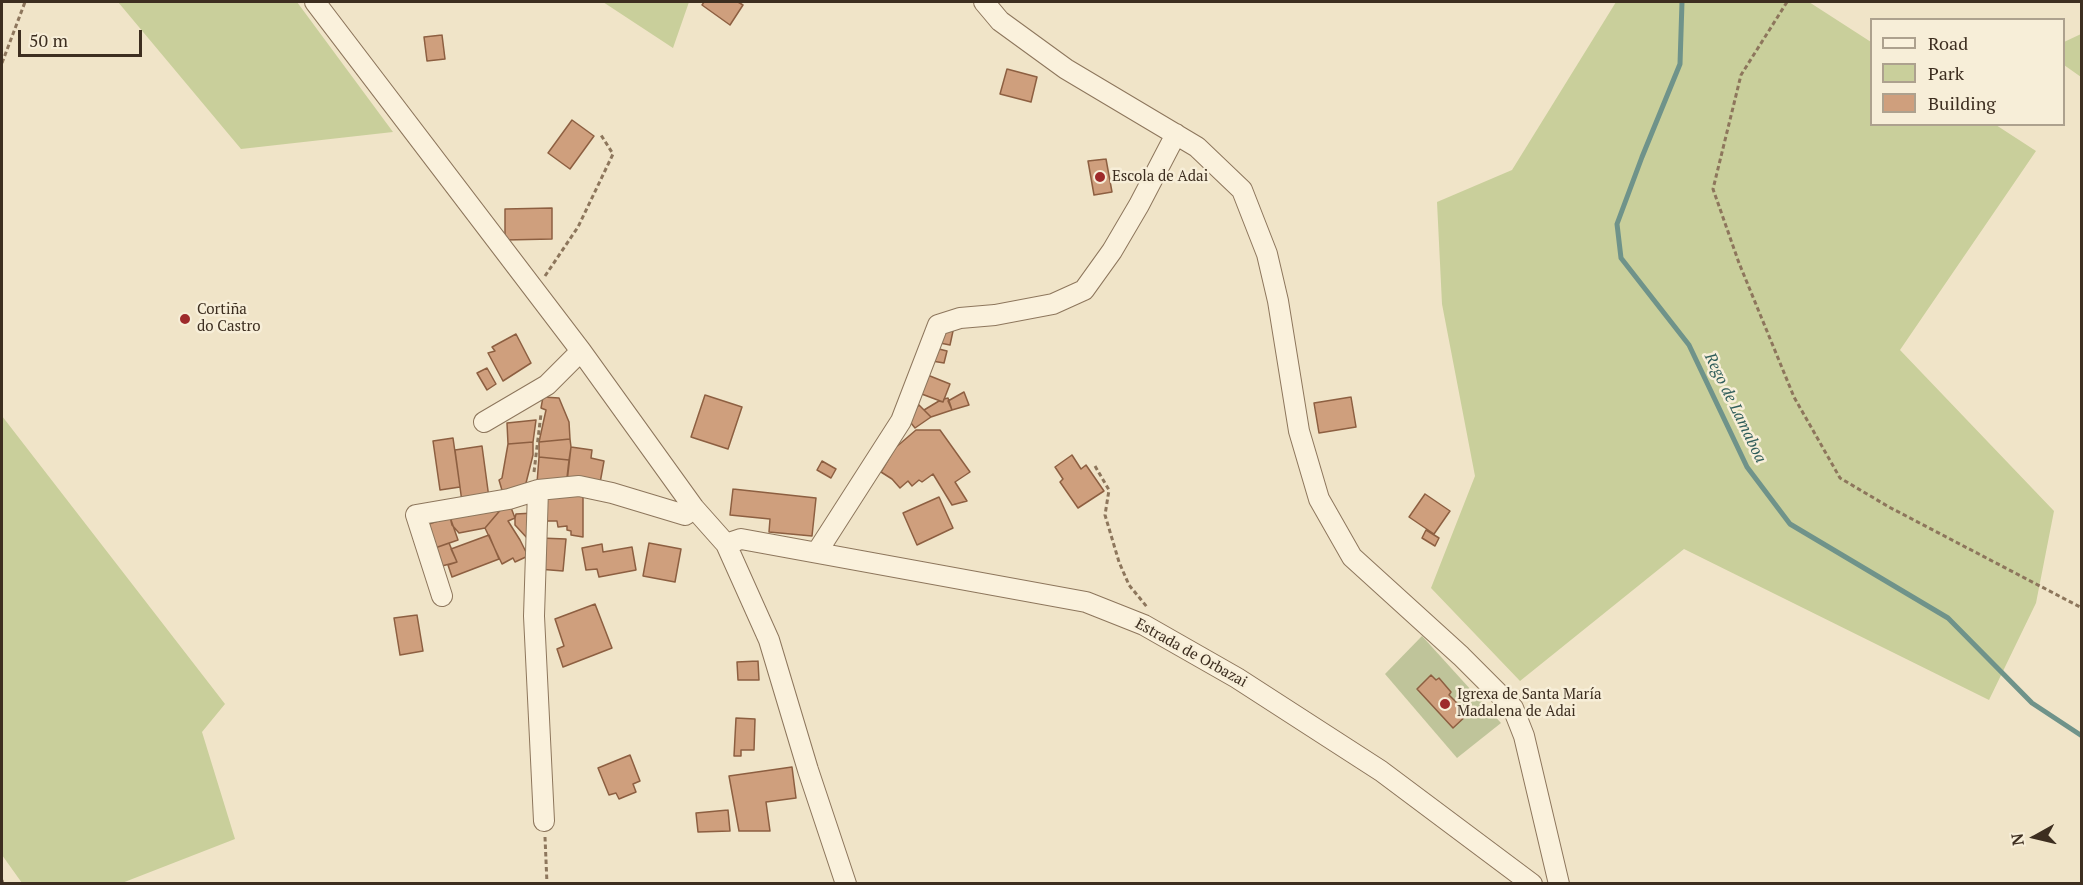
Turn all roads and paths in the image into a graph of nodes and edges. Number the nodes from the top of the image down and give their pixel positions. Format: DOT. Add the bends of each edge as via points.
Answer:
graph roads {
  1 [pos="24,2"];
  2 [pos="315,2"];
  3 [pos="984,2"];
  4 [pos="1787,2"];
  5 [pos="2,63"];
  6 [pos="1176,134"];
  7 [pos="601,135"];
  8 [pos="535,290"];
  9 [pos="581,351"];
  10 [pos="541,414"];
  11 [pos="484,422"];
  12 [pos="1095,466"];
  13 [pos="535,491"];
  14 [pos="694,508"];
  15 [pos="817,552"];
  16 [pos="730,553"];
  17 [pos="442,596"];
  18 [pos="2082,608"];
  19 [pos="1160,634"];
  20 [pos="544,821"];
  21 [pos="1557,874"];
  22 [pos="547,884"];
  23 [pos="846,884"];
  24 [pos="1532,884"];
  25 [pos="1537,884"];
  1 -- 5 [label="path"];
  2 -- 8 [label="street"];
  3 -- 6 [label="street" via="1000,21 1066,69"];
  4 -- 18 [label="path" via="1741,75 1713,189 1794,397 1840,478"];
  6 -- 15 [label="street" via="1139,206 1084,290 1053,304 938,325 901,421"];
  6 -- 21 [label="street" via="1197,147 1242,190 1267,254 1299,431 1319,499 1352,557 1513,708 1524,736"];
  7 -- 8 [label="path" via="613,154 578,227"];
  8 -- 9 [label="street"];
  9 -- 11 [label="street" via="547,385"];
  9 -- 14 [label="street"];
  10 -- 13 [label="path"];
  12 -- 19 [label="path" via="1109,490 1105,515 1119,562 1128,585 1160,622"];
  13 -- 14 [label="street" via="579,486 685,515"];
  13 -- 17 [label="street" via="416,515"];
  13 -- 20 [label="street" via="534,616"];
  14 -- 16 [label="street"];
  15 -- 16 [label="street, Estrada de Orbazai" via="741,539"];
  15 -- 19 [label="street, Estrada de Orbazai" via="1086,602"];
  16 -- 23 [label="street" via="770,640"];
  19 -- 24 [label="street, Estrada de Orbazai" via="1237,678 1381,771"];
  20 -- 22 [label="path"];
  21 -- 25 [label="street"];
}
